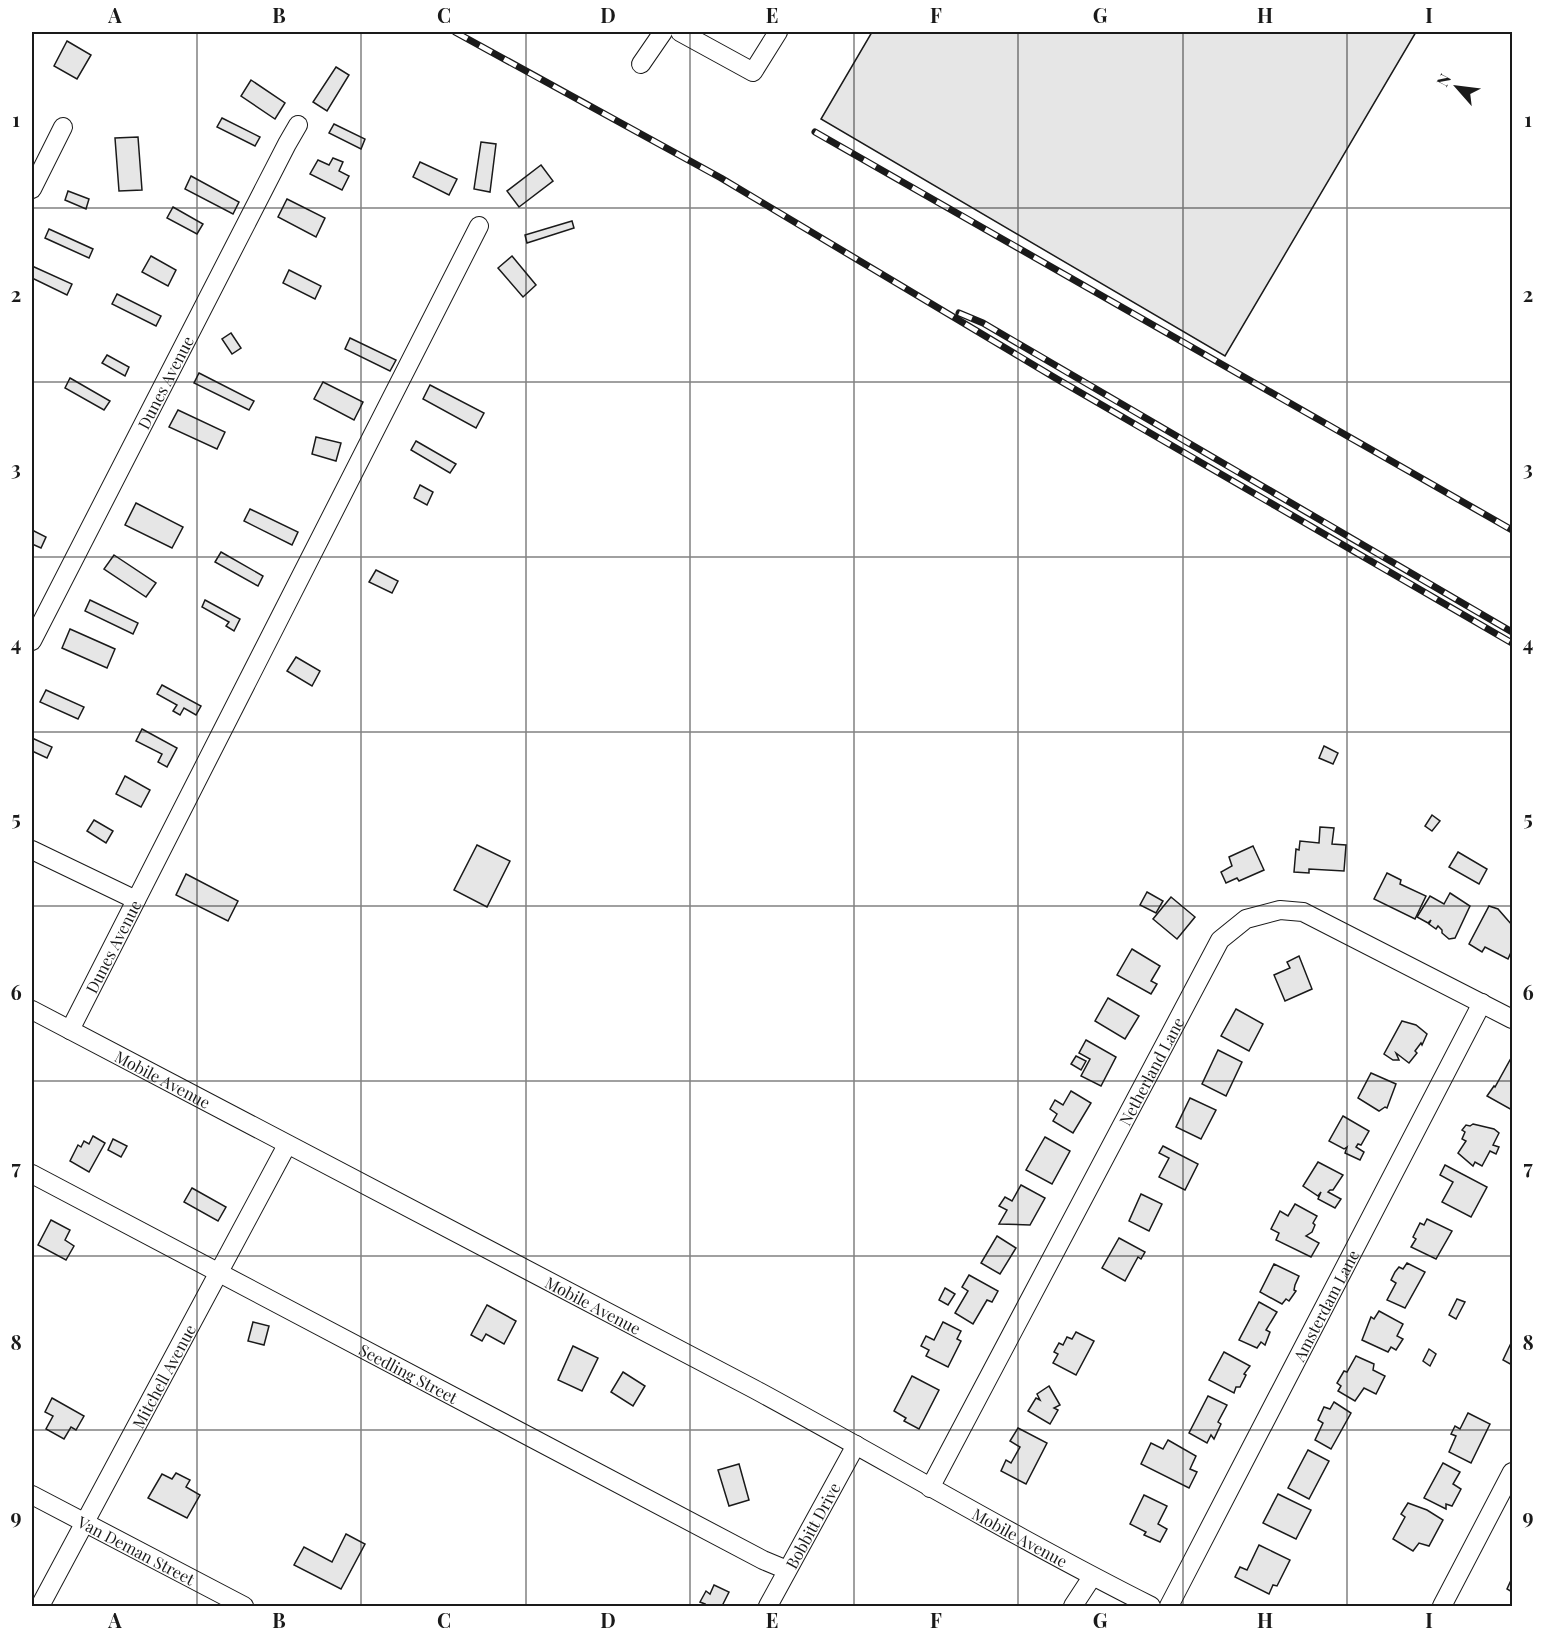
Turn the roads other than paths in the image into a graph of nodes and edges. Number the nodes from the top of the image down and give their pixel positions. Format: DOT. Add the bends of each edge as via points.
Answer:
graph roads {
  1 [pos="663,32"];
  2 [pos="680,32"];
  3 [pos="778,32"];
  4 [pos="710,39"];
  5 [pos="641,64"];
  6 [pos="298,125"];
  7 [pos="63,128"];
  8 [pos="32,189"];
  9 [pos="479,226"];
  10 [pos="32,641"];
  11 [pos="32,850"];
  12 [pos="136,900"];
  13 [pos="1482,1003"];
  14 [pos="32,1010"];
  15 [pos="1512,1019"];
  16 [pos="70,1030"];
  17 [pos="287,1145"];
  18 [pos="32,1174"];
  19 [pos="218,1272"];
  20 [pos="856,1445"];
  21 [pos="1512,1472"];
  22 [pos="930,1488"];
  23 [pos="32,1495"];
  24 [pos="84,1522"];
  25 [pos="787,1570"];
  26 [pos="1092,1577"];
  27 [pos="40,1606"];
  28 [pos="243,1606"];
  29 [pos="768,1606"];
  30 [pos="1073,1606"];
  31 [pos="1151,1606"];
  32 [pos="1169,1606"];
  33 [pos="1442,1606"];
  1 -- 5 [label="street"];
  2 -- 4 [label="street"];
  3 -- 4 [label="street" via="753,72"];
  6 -- 10 [label="street, Dunes Avenue"];
  7 -- 8 [label="street"];
  9 -- 12 [label="street"];
  11 -- 12 [label="street, Dunes Avenue"];
  12 -- 16 [label="street, Dunes Avenue"];
  13 -- 15 [label="street, Netherland Lane"];
  13 -- 22 [label="street, Netherland Lane" via="1303,912 1280,910 1246,919 1220,940"];
  13 -- 32 [label="street, Amsterdam Lane"];
  14 -- 16 [label="street, Mobile Avenue"];
  16 -- 17 [label="street, Mobile Avenue"];
  17 -- 19 [label="street, Mitchell Avenue"];
  17 -- 20 [label="street, Mobile Avenue"];
  18 -- 19 [label="street, Seedling Street"];
  19 -- 24 [label="street, Mitchell Avenue"];
  19 -- 25 [label="street, Seedling Street"];
  20 -- 22 [label="street, Mobile Avenue"];
  20 -- 25 [label="street, Bobbitt Drive"];
  21 -- 33 [label="street"];
  22 -- 26 [label="street, Mobile Avenue"];
  23 -- 24 [label="street, Van Deman Street"];
  24 -- 27 [label="street, Mitchell Avenue"];
  24 -- 28 [label="street, Van Deman Street"];
  25 -- 29 [label="street, Bobbitt Drive"];
  26 -- 30 [label="street"];
  26 -- 31 [label="street, Mobile Avenue"];
}
